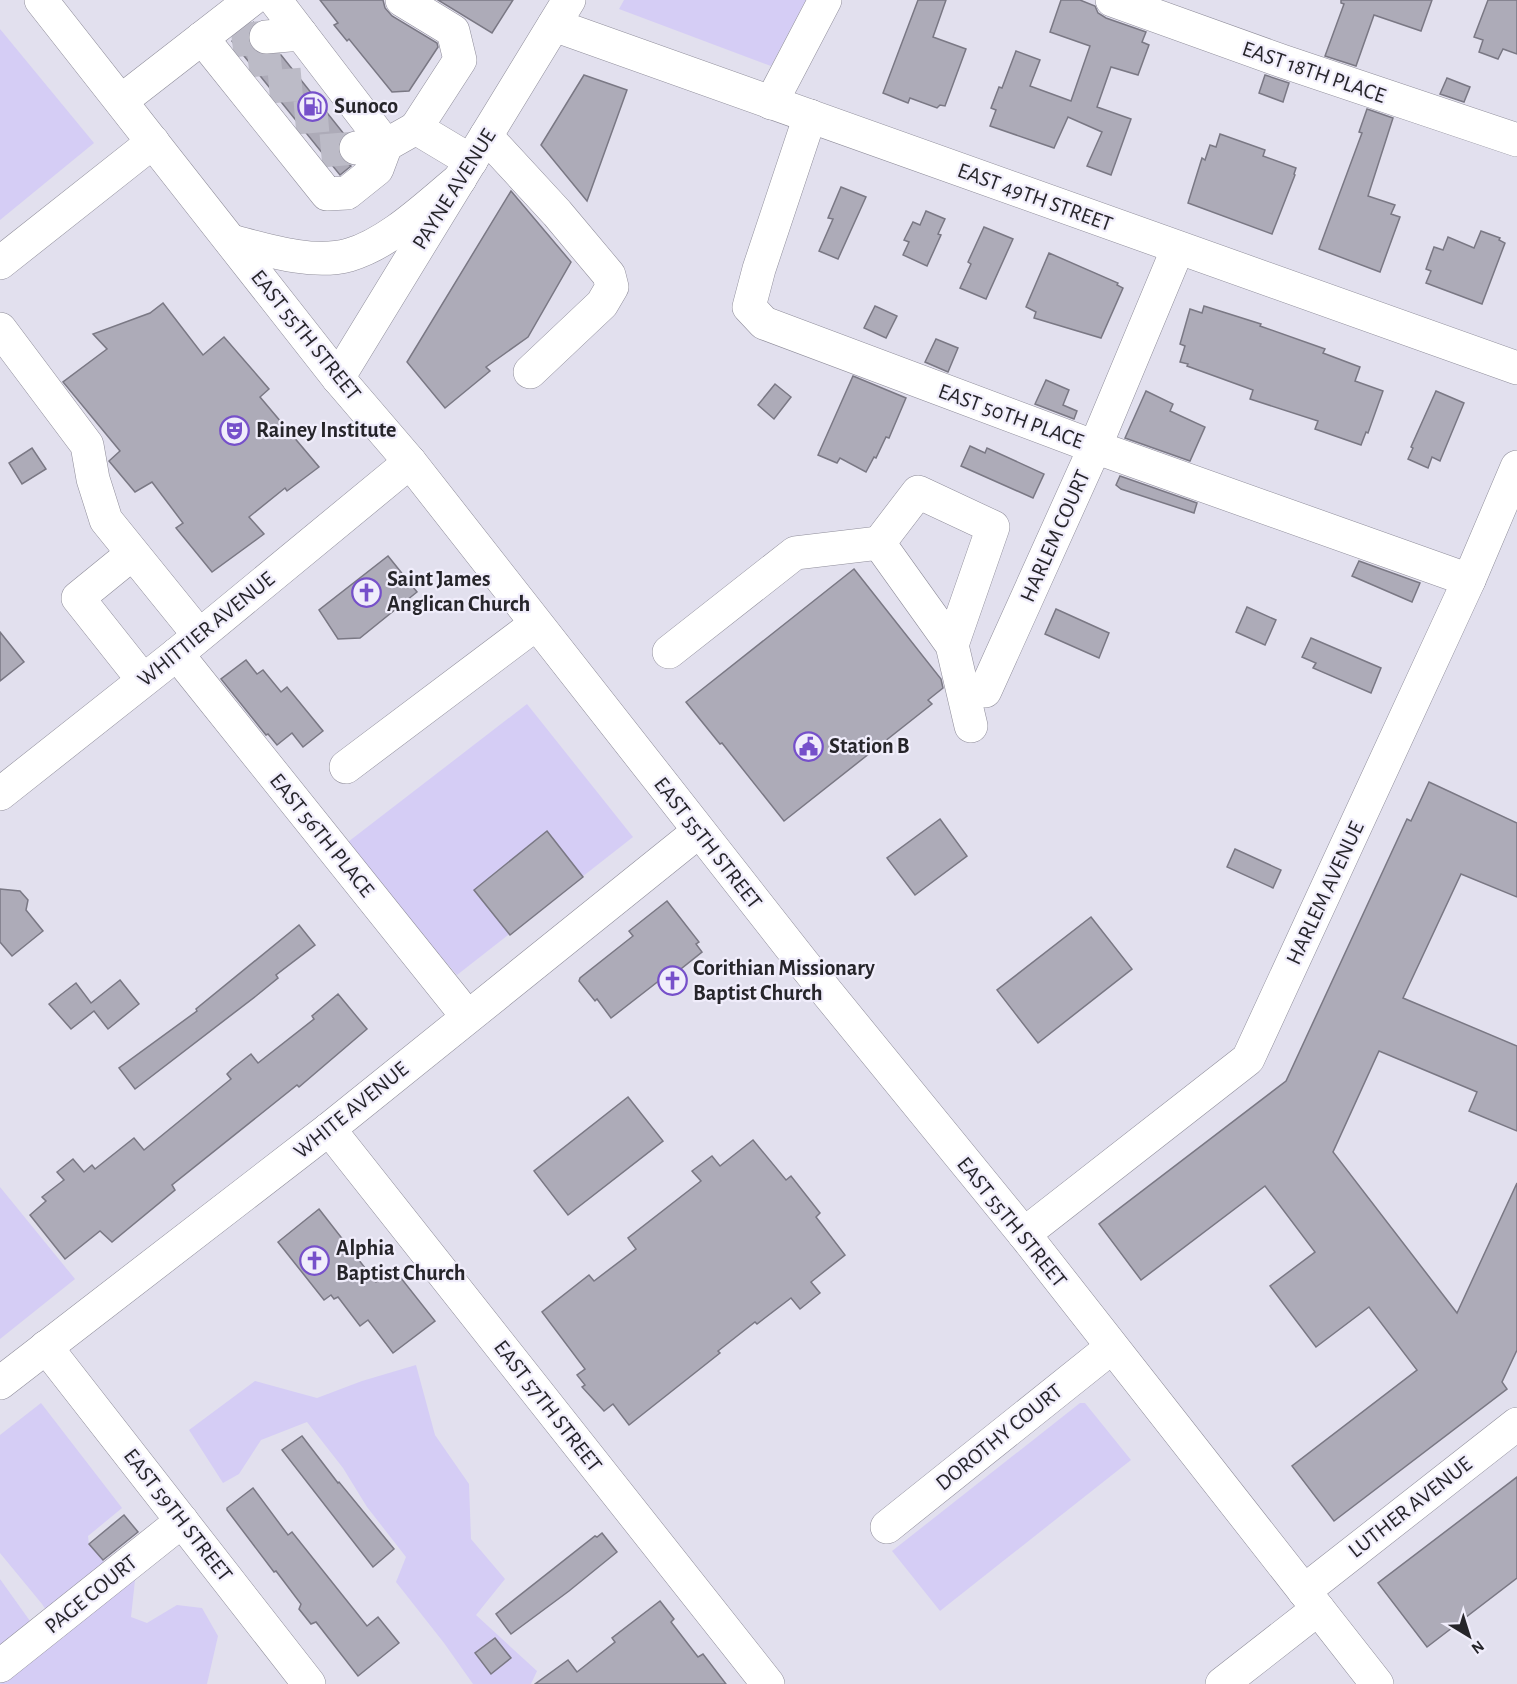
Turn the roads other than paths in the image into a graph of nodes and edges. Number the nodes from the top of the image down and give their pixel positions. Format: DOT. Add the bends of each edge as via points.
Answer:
graph roads {
  1 [pos="41,0"];
  2 [pos="251,0"];
  3 [pos="275,0"];
  4 [pos="402,0"];
  5 [pos="825,0"];
  6 [pos="1112,0"];
  7 [pos="562,12"];
  8 [pos="258,57"];
  9 [pos="121,101"];
  10 [pos="771,102"];
  11 [pos="810,116"];
  12 [pos="416,128"];
  13 [pos="1517,141"];
  14 [pos="153,142"];
  15 [pos="342,157"];
  16 [pos="472,159"];
  17 [pos="231,241"];
  18 [pos="1178,248"];
  19 [pos="0,264"];
  20 [pos="0,329"];
  21 [pos="1517,368"];
  22 [pos="530,372"];
  23 [pos="338,378"];
  24 [pos="1095,447"];
  25 [pos="410,462"];
  26 [pos="1517,467"];
  27 [pos="879,543"];
  28 [pos="132,554"];
  29 [pos="1469,580"];
  30 [pos="536,624"];
  31 [pos="188,645"];
  32 [pos="952,645"];
  33 [pos="669,652"];
  34 [pos="144,680"];
  35 [pos="985,691"];
  36 [pos="971,726"];
  37 [pos="346,767"];
  38 [pos="0,794"];
  39 [pos="698,832"];
  40 [pos="467,1016"];
  41 [pos="329,1129"];
  42 [pos="1024,1234"];
  43 [pos="46,1347"];
  44 [pos="1112,1347"];
  45 [pos="0,1383"];
  46 [pos="1517,1424"];
  47 [pos="182,1521"];
  48 [pos="887,1527"];
  49 [pos="1311,1600"];
  50 [pos="0,1666"];
  51 [pos="309,1684"];
  52 [pos="768,1684"];
  53 [pos="1222,1684"];
  54 [pos="1377,1684"];
  1 -- 9 [label="street, EAST 55TH STREET"];
  2 -- 8 [label="street"];
  3 -- 8 [label="street"];
  4 -- 12 [label="street" via="453,31 460,60"];
  5 -- 10 [label="street"];
  6 -- 13 [label="street, EAST 18TH PLACE"];
  7 -- 10 [label="street, EAST 49TH STREET"];
  7 -- 16 [label="street, PAYNE AVENUE"];
  8 -- 9 [label="street"];
  8 -- 15 [label="street" via="282,120"];
  8 -- 15 [label="street" via="337,81 346,114"];
  9 -- 14 [label="street, EAST 55TH STREET"];
  10 -- 11 [label="street, EAST 49TH STREET"];
  11 -- 18 [label="street, EAST 49TH STREET"];
  11 -- 24 [label="street, EAST 50TH PLACE" via="749,307 764,323"];
  12 -- 15 [label="street"];
  12 -- 16 [label="street"];
  14 -- 17 [label="street, EAST 55TH STREET"];
  14 -- 19 [label="street"];
  16 -- 17 [label="street" via="393,233 348,255 283,255"];
  16 -- 22 [label="street" via="557,213 609,275 612,288 602,304"];
  16 -- 23 [label="street, PAYNE AVENUE"];
  17 -- 23 [label="street, EAST 55TH STREET"];
  18 -- 21 [label="street, EAST 49TH STREET"];
  18 -- 24 [label="street, HARLEM COURT"];
  20 -- 28 [label="street, EAST 56TH PLACE" via="87,445 105,520"];
  23 -- 25 [label="street, EAST 55TH STREET"];
  24 -- 29 [label="street, EAST 50TH PLACE"];
  24 -- 35 [label="street, HARLEM COURT"];
  25 -- 30 [label="street, EAST 55TH STREET"];
  25 -- 31 [label="street, WHITTIER AVENUE"];
  26 -- 29 [label="street, HARLEM AVENUE"];
  27 -- 32 [label="street"];
  27 -- 32 [label="street" via="918,492 993,527"];
  27 -- 33 [label="street" via="795,553"];
  28 -- 31 [label="street, EAST 56TH PLACE"];
  28 -- 34 [label="street" via="78,598"];
  29 -- 42 [label="street, HARLEM AVENUE" via="1248,1059"];
  30 -- 37 [label="street"];
  30 -- 39 [label="street, EAST 55TH STREET"];
  31 -- 34 [label="street, WHITTIER AVENUE"];
  31 -- 40 [label="street, EAST 56TH PLACE"];
  32 -- 36 [label="street"];
  34 -- 38 [label="street, WHITTIER AVENUE"];
  39 -- 40 [label="street, WHITE AVENUE"];
  39 -- 42 [label="street, EAST 55TH STREET"];
  40 -- 41 [label="street, WHITE AVENUE"];
  41 -- 43 [label="street, WHITE AVENUE"];
  41 -- 52 [label="street, EAST 57TH STREET"];
  42 -- 44 [label="street, EAST 55TH STREET"];
  43 -- 45 [label="street, WHITE AVENUE"];
  43 -- 47 [label="street, EAST 59TH STREET"];
  44 -- 48 [label="street, DOROTHY COURT"];
  44 -- 49 [label="street, EAST 55TH STREET"];
  46 -- 49 [label="street, LUTHER AVENUE"];
  47 -- 50 [label="street, PAGE COURT"];
  47 -- 51 [label="street, EAST 59TH STREET"];
  49 -- 53 [label="street, LUTHER AVENUE"];
  49 -- 54 [label="street, EAST 55TH STREET"];
}
